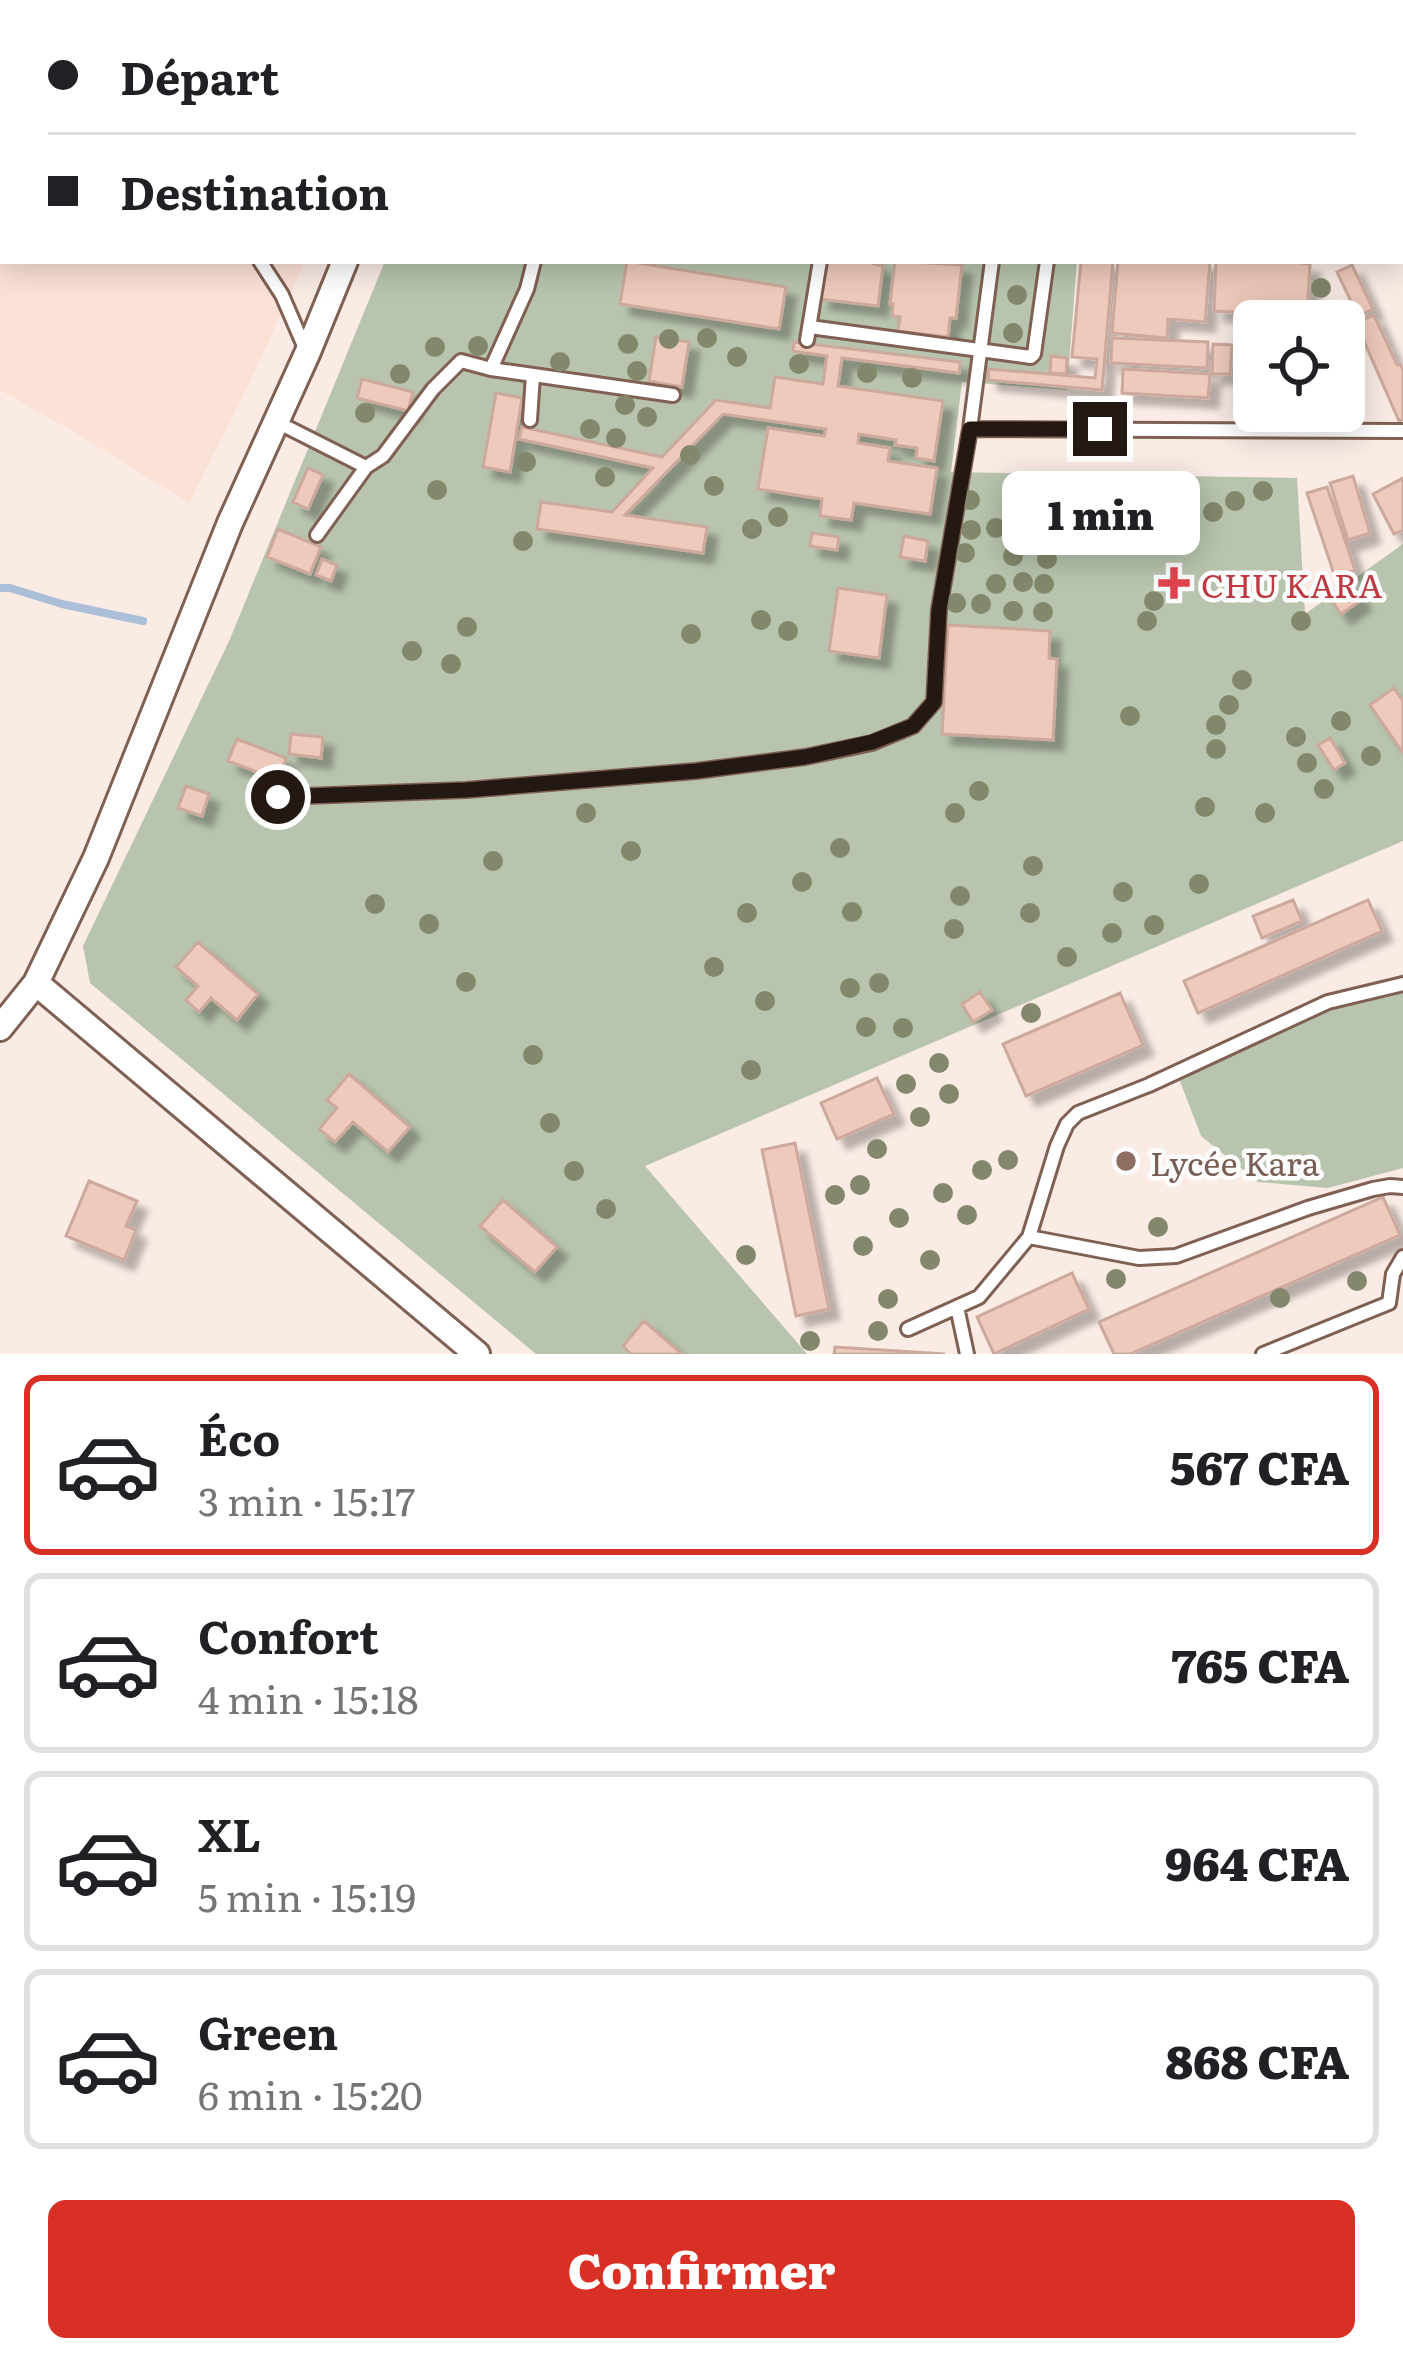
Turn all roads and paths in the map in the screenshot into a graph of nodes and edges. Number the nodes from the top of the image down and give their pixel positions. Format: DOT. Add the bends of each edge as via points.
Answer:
graph roads {
  1 [pos="262,264"];
  2 [pos="344,264"];
  3 [pos="533,264"];
  4 [pos="820,264"];
  5 [pos="992,264"];
  6 [pos="1046,264"];
  7 [pos="980,352"];
  8 [pos="308,354"];
  9 [pos="491,369"];
  10 [pos="533,375"];
  11 [pos="673,395"];
  12 [pos="530,420"];
  13 [pos="276,422"];
  14 [pos="970,429"];
  15 [pos="1403,431"];
  16 [pos="366,467"];
  17 [pos="317,535"];
  18 [pos="278,797"];
  19 [pos="36,983"];
  20 [pos="1403,984"];
  21 [pos="0,1028"];
  22 [pos="1403,1187"];
  23 [pos="1029,1237"];
  24 [pos="1403,1257"];
  25 [pos="957,1307"];
  26 [pos="908,1329"];
  27 [pos="478,1354"];
  28 [pos="967,1354"];
  29 [pos="1263,1354"];
  1 -- 8 [label="lane"];
  2 -- 8 [label="street"];
  3 -- 9 [label="lane"];
  4 -- 7 [label="lane" via="808,333"];
  5 -- 7 [label="lane"];
  6 -- 7 [label="lane" via="1034,354"];
  7 -- 14 [label="lane"];
  8 -- 13 [label="street"];
  9 -- 10 [label="lane"];
  9 -- 16 [label="lane" via="461,361"];
  10 -- 11 [label="lane"];
  10 -- 12 [label="lane"];
  13 -- 16 [label="lane"];
  13 -- 19 [label="street"];
  14 -- 15 [label="lane"];
  14 -- 18 [label="lane" via="939,610 934,702 913,726 805,757 696,771"];
  16 -- 17 [label="lane"];
  19 -- 21 [label="street"];
  19 -- 27 [label="street"];
  20 -- 23 [label="lane" via="1328,1002 1078,1113 1057,1146"];
  22 -- 23 [label="lane" via="1308,1208 1176,1256 1139,1258"];
  23 -- 25 [label="lane" via="979,1298"];
  24 -- 29 [label="lane" via="1389,1303"];
  25 -- 26 [label="lane"];
  25 -- 28 [label="lane"];
}
